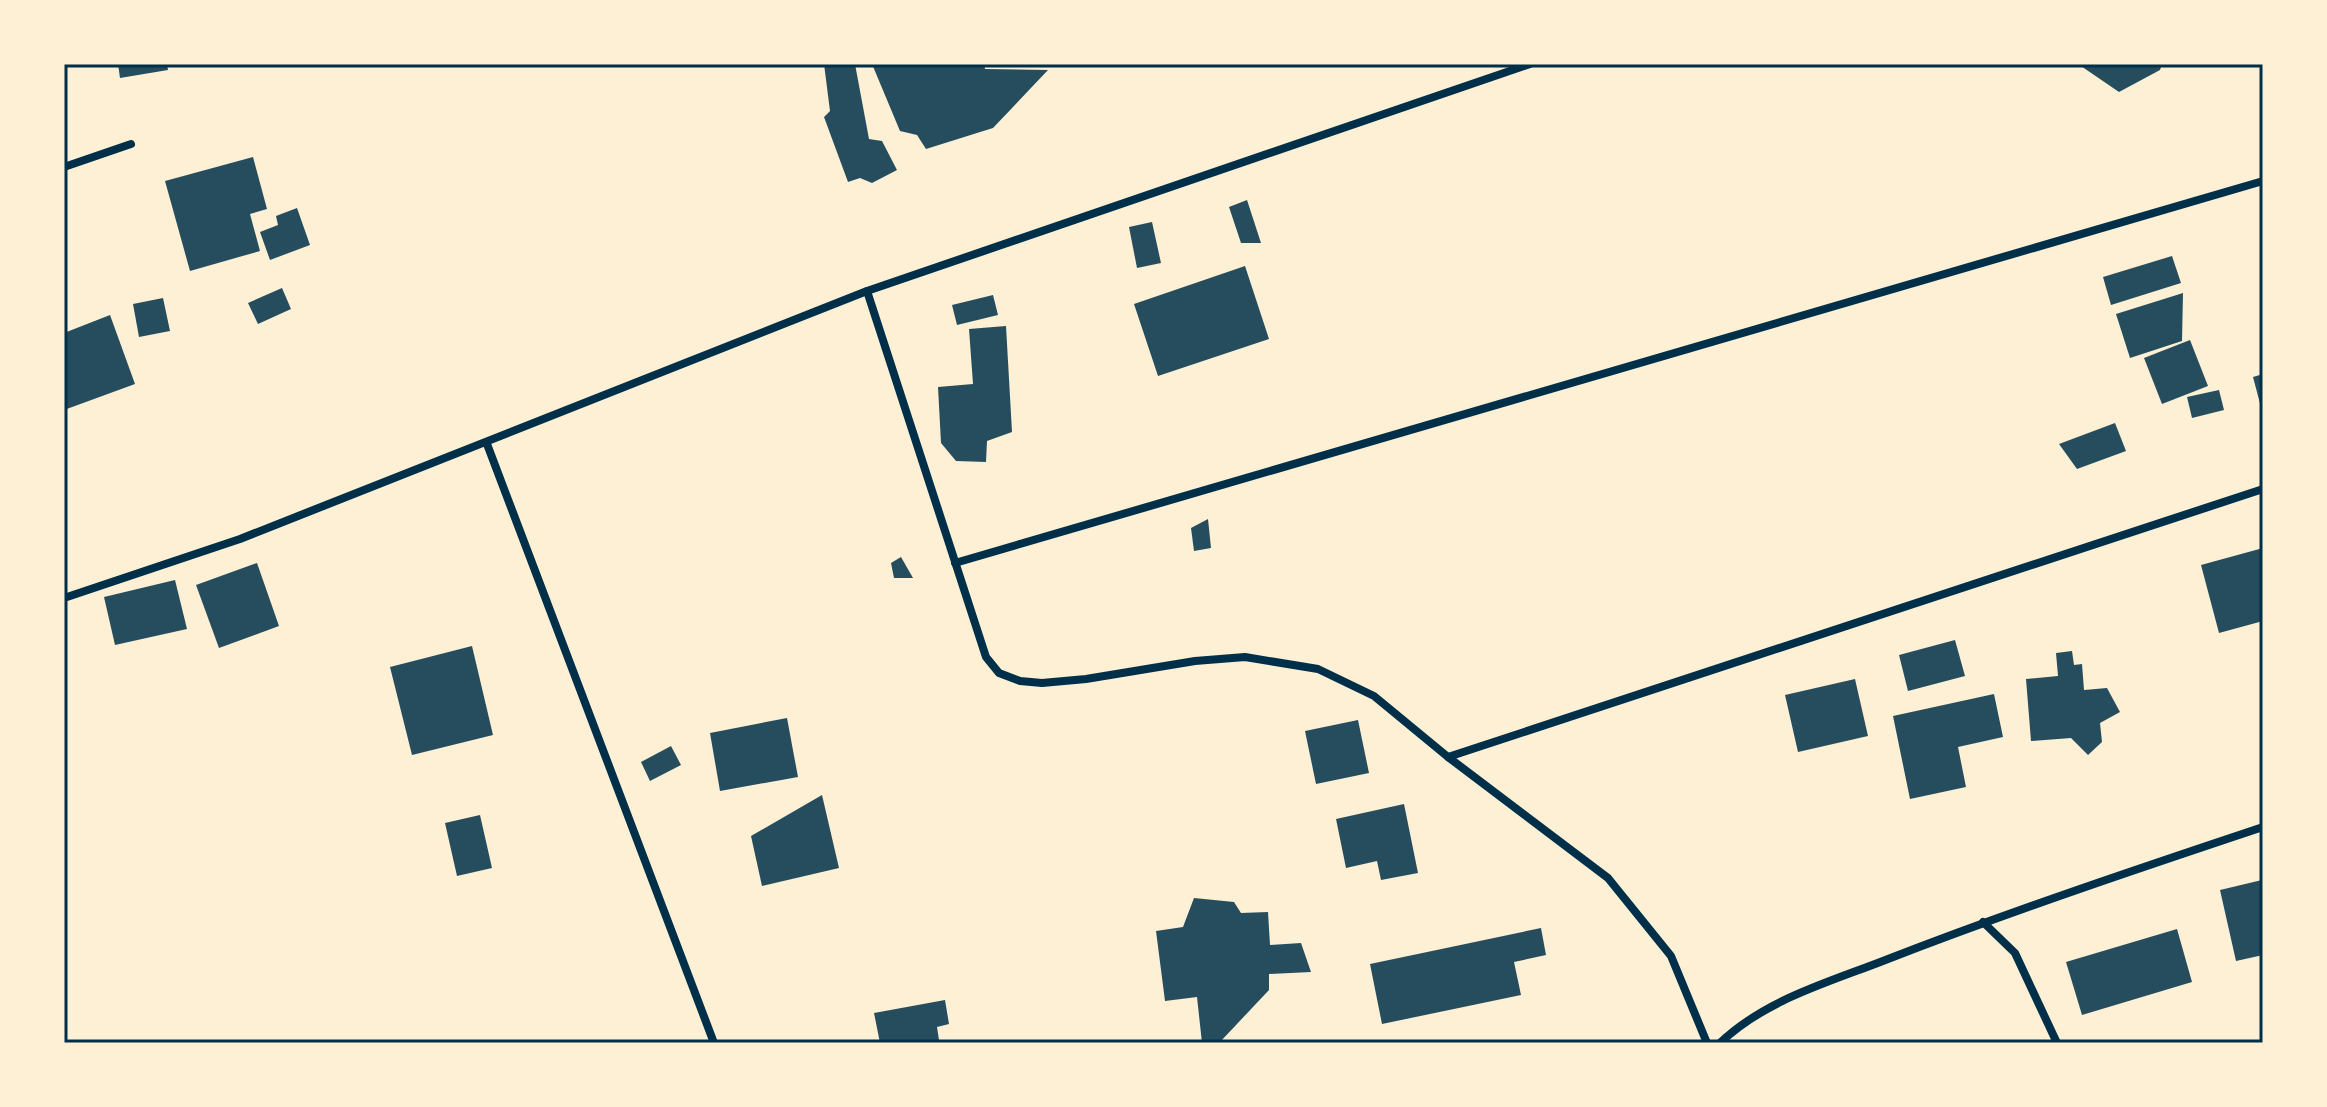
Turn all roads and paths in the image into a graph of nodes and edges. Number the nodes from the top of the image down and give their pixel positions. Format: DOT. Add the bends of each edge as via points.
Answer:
graph roads {
  1 [pos="1530,64"];
  2 [pos="131,144"];
  3 [pos="64,167"];
  4 [pos="2263,181"];
  5 [pos="867,291"];
  6 [pos="487,444"];
  7 [pos="2263,489"];
  8 [pos="955,563"];
  9 [pos="64,598"];
  10 [pos="1448,757"];
  11 [pos="2263,827"];
  12 [pos="1983,922"];
  13 [pos="714,1043"];
  14 [pos="1707,1043"];
  15 [pos="1720,1043"];
  16 [pos="2057,1043"];
  1 -- 5 [label="street"];
  2 -- 3 [label="street"];
  4 -- 8 [label="street"];
  5 -- 6 [label="street"];
  5 -- 8 [label="street"];
  6 -- 9 [label="street" via="240,539"];
  6 -- 13 [label="street"];
  7 -- 10 [label="street"];
  8 -- 10 [label="street" via="986,657 999,673 1042,683 1245,657 1318,669 1374,696"];
  10 -- 14 [label="street" via="1608,878 1671,956"];
  11 -- 12 [label="street"];
  12 -- 15 [label="street" via="1802,992 1757,1013"];
  12 -- 16 [label="street" via="2015,953"];
}
